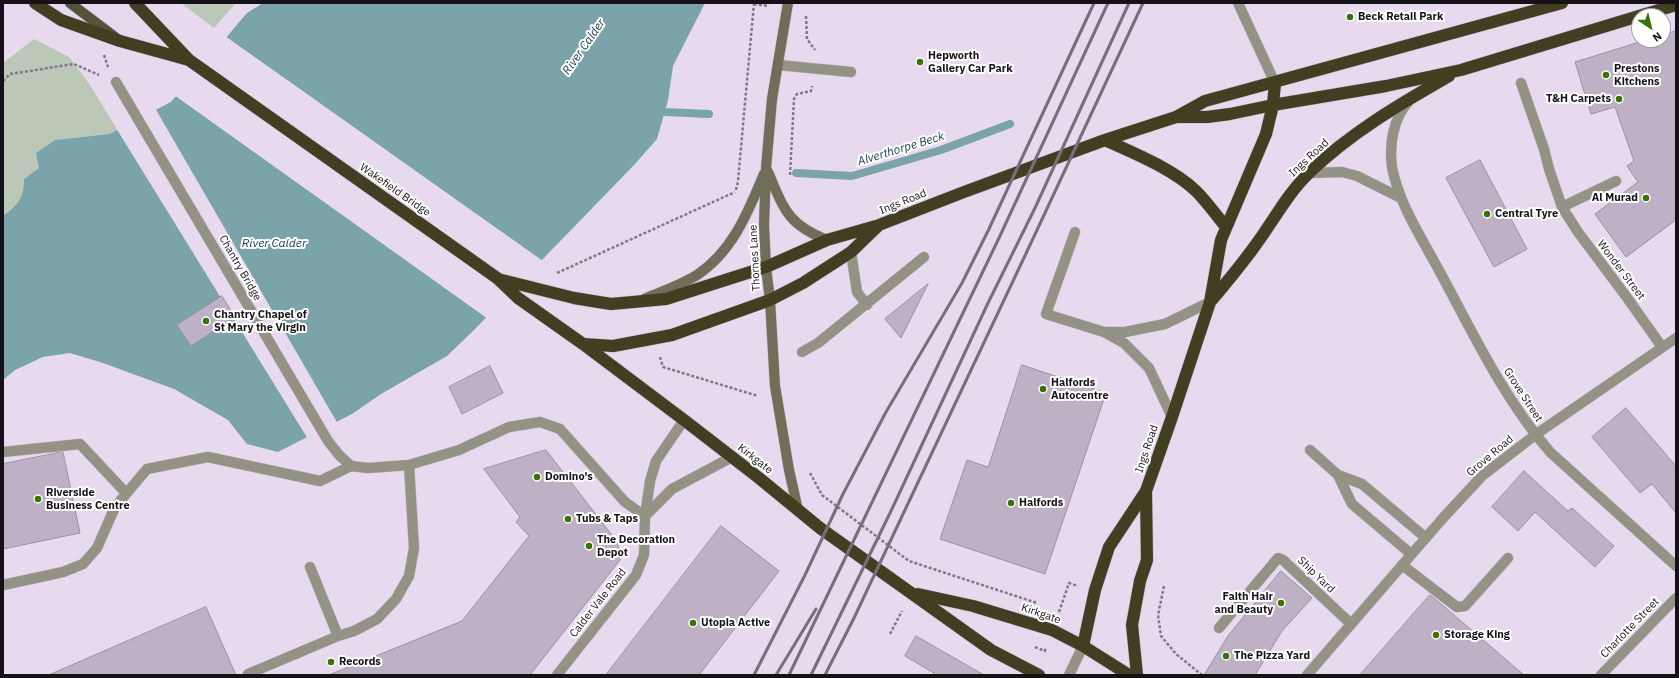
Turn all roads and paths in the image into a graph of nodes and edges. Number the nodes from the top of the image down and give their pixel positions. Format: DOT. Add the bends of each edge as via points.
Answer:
graph roads {
  1 [pos="35,3"];
  2 [pos="70,3"];
  3 [pos="754,3"];
  4 [pos="788,3"];
  5 [pos="1238,3"];
  6 [pos="1562,3"];
  7 [pos="142,5"];
  8 [pos="1676,5"];
  9 [pos="1666,8"];
  10 [pos="1631,18"];
  11 [pos="120,41"];
  12 [pos="189,60"];
  13 [pos="778,65"];
  14 [pos="1461,70"];
  15 [pos="851,72"];
  16 [pos="3,81"];
  17 [pos="116,82"];
  18 [pos="1275,83"];
  19 [pos="1521,83"];
  20 [pos="1413,97"];
  21 [pos="1273,105"];
  22 [pos="1176,117"];
  23 [pos="1105,140"];
  24 [pos="766,168"];
  25 [pos="1309,173"];
  26 [pos="1616,181"];
  27 [pos="735,192"];
  28 [pos="1401,198"];
  29 [pos="733,199"];
  30 [pos="1562,207"];
  31 [pos="879,225"];
  32 [pos="1226,227"];
  33 [pos="1075,232"];
  34 [pos="827,240"];
  35 [pos="851,252"];
  36 [pos="924,257"];
  37 [pos="766,267"];
  38 [pos="496,278"];
  39 [pos="529,286"];
  40 [pos="770,300"];
  41 [pos="640,301"];
  42 [pos="1210,302"];
  43 [pos="867,305"];
  44 [pos="1104,332"];
  45 [pos="654,338"];
  46 [pos="1676,338"];
  47 [pos="583,344"];
  48 [pos="1662,347"];
  49 [pos="802,352"];
  50 [pos="777,402"];
  51 [pos="1172,417"];
  52 [pos="684,420"];
  53 [pos="1535,435"];
  54 [pos="1310,450"];
  55 [pos="3,452"];
  56 [pos="732,457"];
  57 [pos="409,465"];
  58 [pos="351,466"];
  59 [pos="808,470"];
  60 [pos="1338,475"];
  61 [pos="1146,490"];
  62 [pos="126,494"];
  63 [pos="798,510"];
  64 [pos="645,516"];
  65 [pos="1426,538"];
  66 [pos="1411,554"];
  67 [pos="1508,558"];
  68 [pos="1402,565"];
  69 [pos="1676,566"];
  70 [pos="310,567"];
  71 [pos="3,585"];
  72 [pos="1164,586"];
  73 [pos="1082,587"];
  74 [pos="912,593"];
  75 [pos="1676,598"];
  76 [pos="1038,604"];
  77 [pos="1052,608"];
  78 [pos="1351,624"];
  79 [pos="1219,628"];
  80 [pos="890,634"];
  81 [pos="338,636"];
  82 [pos="1084,646"];
  83 [pos="248,674"];
  84 [pos="557,675"];
  85 [pos="1039,675"];
  86 [pos="1070,675"];
  87 [pos="1129,675"];
  88 [pos="1137,675"];
  89 [pos="1202,675"];
  90 [pos="1306,675"];
  91 [pos="1601,675"];
  1 -- 11 [label="highway" via="62,20"];
  2 -- 11 [label="main road"];
  3 -- 27 [label="path"];
  4 -- 13 [label="street, Thornes Lane"];
  5 -- 18 [label="street"];
  6 -- 18 [label="highway, Ings Road"];
  7 -- 12 [label="highway"];
  8 -- 9 [label="highway, Ings Road"];
  10 -- 14 [label="highway, Ings Road"];
  11 -- 12 [label="highway"];
  12 -- 38 [label="highway, Wakefield Bridge"];
  13 -- 15 [label="street"];
  13 -- 24 [label="street, Thornes Lane" via="772,98"];
  14 -- 20 [label="highway, Ings Road"];
  14 -- 21 [label="highway, Ings Road" via="1386,86"];
  16 -- 17 [label="path" via="10,74 74,64"];
  17 -- 58 [label="street, Chantry Bridge" via="328,441 339,456"];
  18 -- 21 [label="highway, Ings Road"];
  18 -- 22 [label="highway, Ings Road" via="1205,101"];
  19 -- 30 [label="street, Wonder Street"];
  20 -- 25 [label="highway, Ings Road" via="1359,131"];
  20 -- 28 [label="street, Grove Street" via="1402,108 1392,136 1392,166"];
  21 -- 22 [label="highway, Ings Road" via="1207,117"];
  21 -- 32 [label="highway, Ings Road" via="1266,134"];
  22 -- 23 [label="highway, Ings Road"];
  23 -- 31 [label="highway, Ings Road"];
  23 -- 32 [label="highway" via="1162,167 1196,191"];
  24 -- 34 [label="street" via="785,211 792,220 811,234"];
  24 -- 37 [label="street, Thornes Lane"];
  24 -- 41 [label="street" via="741,225 729,245 713,263 696,276"];
  25 -- 28 [label="street" via="1342,172 1357,176"];
  25 -- 42 [label="highway, Ings Road"];
  26 -- 30 [label="street"];
  27 -- 29 [label="path"];
  27 -- 39 [label="path"];
  28 -- 53 [label="street, Grove Street" via="1494,373"];
  30 -- 48 [label="street, Wonder Street"];
  31 -- 34 [label="highway"];
  31 -- 35 [label="highway, Ings Road"];
  32 -- 42 [label="highway, Ings Road" via="1221,240"];
  33 -- 44 [label="street" via="1046,314"];
  34 -- 37 [label="highway"];
  35 -- 40 [label="highway, Ings Road"];
  35 -- 43 [label="street" via="857,292"];
  36 -- 43 [label="street"];
  37 -- 40 [label="street, Thornes Lane"];
  37 -- 41 [label="highway" via="666,299"];
  38 -- 39 [label="highway"];
  38 -- 47 [label="highway, Wakefield Bridge" via="518,298"];
  39 -- 41 [label="highway" via="574,298 611,304"];
  40 -- 45 [label="highway, Ings Road" via="672,335"];
  40 -- 50 [label="street, Thornes Lane"];
  42 -- 44 [label="street" via="1165,324 1125,332"];
  42 -- 51 [label="highway, Ings Road"];
  43 -- 49 [label="street" via="818,343"];
  44 -- 51 [label="street" via="1124,343 1149,368"];
  45 -- 47 [label="highway, Ings Road" via="613,346"];
  45 -- 50 [label="path" via="663,367"];
  46 -- 48 [label="street, Grove Road"];
  47 -- 52 [label="highway, Kirkgate"];
  48 -- 53 [label="street, Grove Road"];
  50 -- 63 [label="street, Thornes Lane"];
  51 -- 61 [label="highway, Ings Road"];
  52 -- 56 [label="highway, Kirkgate"];
  52 -- 64 [label="street, Calder Vale Road" via="656,461"];
  53 -- 65 [label="street, Grove Road" via="1482,476"];
  53 -- 69 [label="street, Grove Street" via="1550,452"];
  54 -- 60 [label="street"];
  55 -- 62 [label="street" via="80,444"];
  56 -- 63 [label="highway, Kirkgate"];
  56 -- 64 [label="street" via="672,490"];
  57 -- 58 [label="street" via="368,468"];
  57 -- 64 [label="street" via="459,450 509,427 540,422 560,429 625,502"];
  57 -- 81 [label="street" via="414,548 409,576 396,599 377,619"];
  58 -- 62 [label="street" via="320,481 208,458 147,469"];
  59 -- 76 [label="path" via="822,495 909,561"];
  60 -- 65 [label="street" via="1362,484"];
  60 -- 66 [label="street" via="1352,504"];
  61 -- 82 [label="highway, Ings Road" via="1109,547 1095,590"];
  61 -- 88 [label="highway, Ings Road" via="1147,560 1140,581 1132,625"];
  62 -- 71 [label="street" via="115,507 97,548 83,564 63,572"];
  63 -- 74 [label="highway, Kirkgate" via="833,538"];
  64 -- 84 [label="street, Calder Vale Road" via="644,555 636,575"];
  65 -- 66 [label="street, Grove Road"];
  66 -- 68 [label="street, Grove Road"];
  67 -- 68 [label="street" via="1465,606 1457,607"];
  68 -- 78 [label="street, Grove Road"];
  70 -- 81 [label="street"];
  72 -- 89 [label="path" via="1158,615 1161,636 1176,654"];
  73 -- 77 [label="path" via="1069,583 1060,611"];
  74 -- 80 [label="path"];
  74 -- 82 [label="highway, Kirkgate" via="973,606 1032,623"];
  74 -- 85 [label="highway, Kirkgate" via="991,650"];
  75 -- 91 [label="street, Charlotte Street"];
  78 -- 79 [label="street, Ship Yard" via="1278,558"];
  78 -- 90 [label="street, Grove Road"];
  81 -- 83 [label="street"];
  82 -- 86 [label="street"];
  82 -- 87 [label="highway, Kirkgate"];
}
